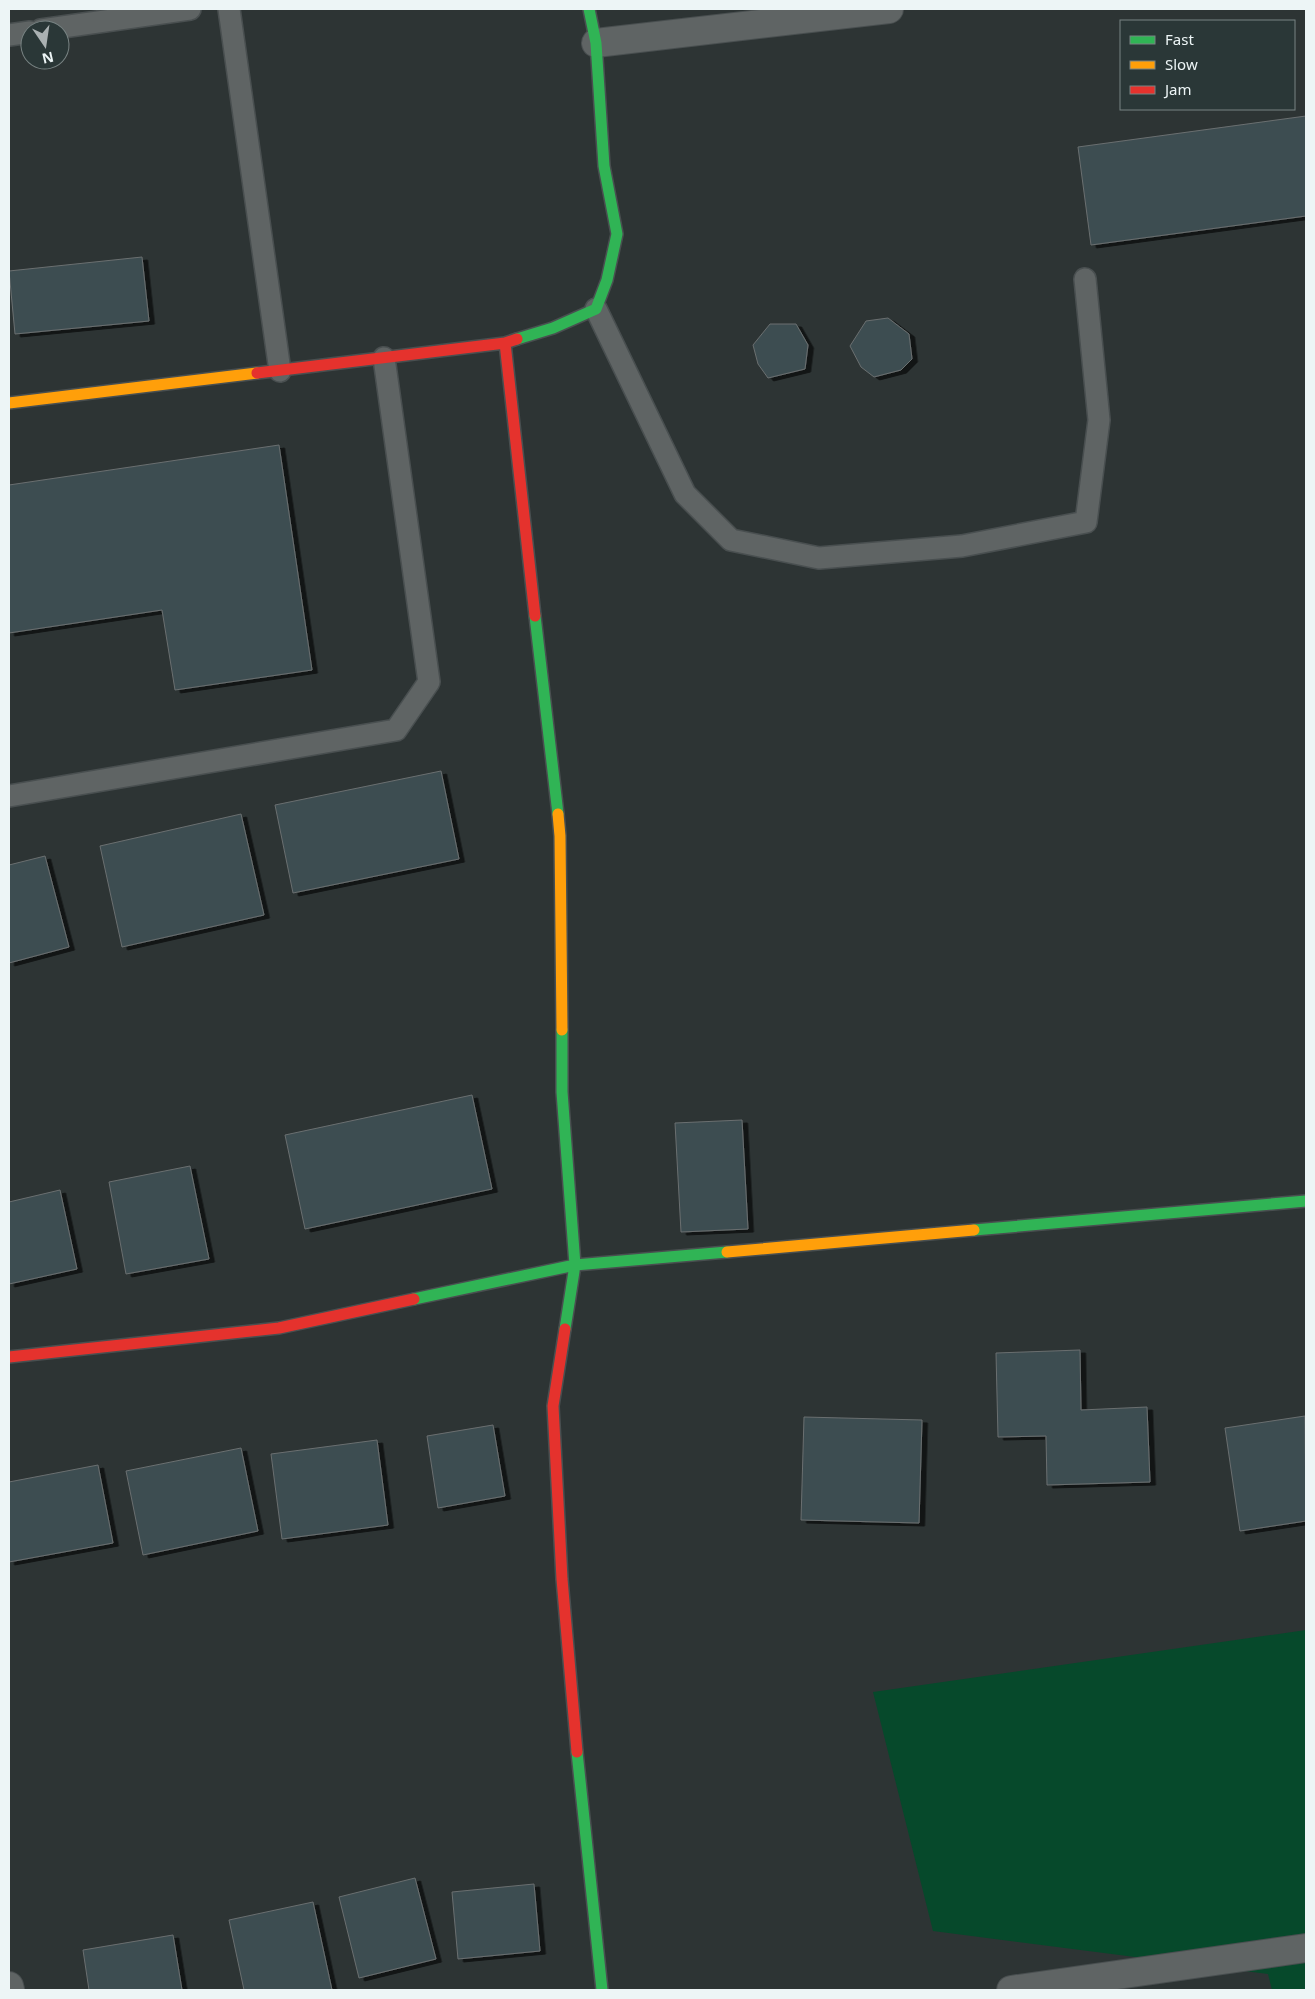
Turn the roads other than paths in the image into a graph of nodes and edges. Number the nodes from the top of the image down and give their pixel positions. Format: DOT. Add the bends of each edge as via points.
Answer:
graph roads {
  1 [pos="228,9"];
  2 [pos="589,9"];
  3 [pos="889,9"];
  4 [pos="177,10"];
  5 [pos="70,26"];
  6 [pos="596,43"];
  7 [pos="1085,279"];
  8 [pos="596,309"];
  9 [pos="505,343"];
  10 [pos="384,358"];
  11 [pos="280,371"];
  12 [pos="9,403"];
  13 [pos="9,796"];
  14 [pos="1306,1201"];
  15 [pos="574,1265"];
  16 [pos="9,1357"];
  17 [pos="1306,1948"];
  18 [pos="9,1986"];
  19 [pos="10,1990"];
  20 [pos="602,1990"];
  21 [pos="1011,1990"];
  1 -- 11 [label="lane"];
  2 -- 6 [label="street"];
  3 -- 6 [label="street"];
  4 -- 5 [label="lane"];
  6 -- 8 [label="street" via="604,166 617,234 607,280"];
  7 -- 8 [label="lane" via="1099,420 1086,522 962,546 819,558 730,540 686,494"];
  8 -- 9 [label="street"];
  9 -- 10 [label="street"];
  9 -- 15 [label="street" via="560,836 562,1092"];
  10 -- 11 [label="street"];
  10 -- 13 [label="lane" via="429,682 396,730"];
  11 -- 12 [label="street"];
  14 -- 15 [label="street"];
  15 -- 16 [label="street" via="279,1328"];
  15 -- 20 [label="street" via="553,1406 562,1579 575,1735"];
  17 -- 21 [label="street"];
  18 -- 19 [label="street"];
}
